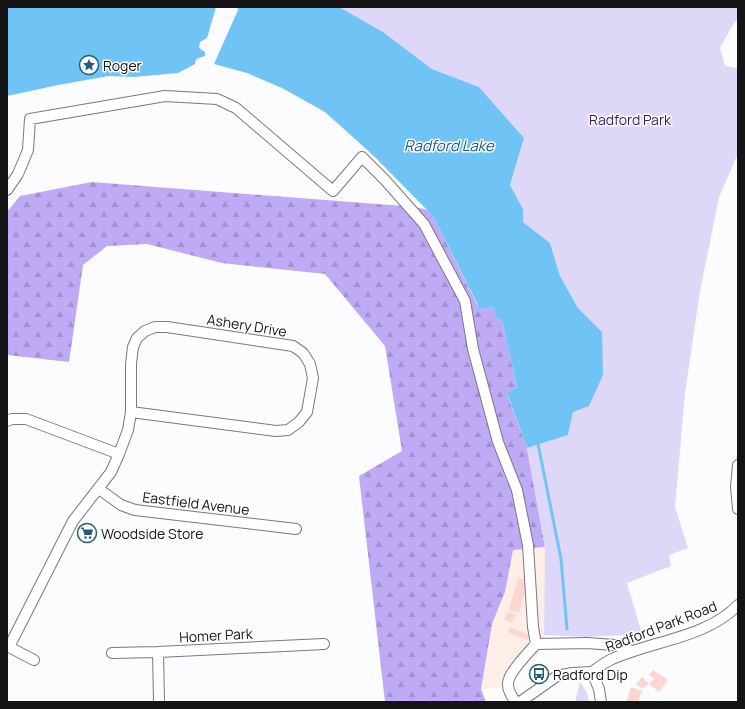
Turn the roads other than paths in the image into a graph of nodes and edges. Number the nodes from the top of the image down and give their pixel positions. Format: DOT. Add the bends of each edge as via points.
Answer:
graph roads {
  1 [pos="7,190"];
  2 [pos="131,412"];
  3 [pos="7,421"];
  4 [pos="120,454"];
  5 [pos="738,465"];
  6 [pos="99,489"];
  7 [pos="738,509"];
  8 [pos="296,529"];
  9 [pos="738,605"];
  10 [pos="324,644"];
  11 [pos="536,644"];
  12 [pos="8,646"];
  13 [pos="632,651"];
  14 [pos="158,652"];
  15 [pos="112,653"];
  16 [pos="34,660"];
  17 [pos="592,672"];
  18 [pos="159,702"];
  19 [pos="516,702"];
  20 [pos="520,702"];
  21 [pos="601,702"];
  1 -- 11 [label="street" via="18,174 28,150 30,119 165,96 218,99 236,108 333,191 362,157 424,224 465,301 473,349 498,442 517,490 528,545"];
  2 -- 2 [label="street, Ashery Drive" via="132,347 145,331 155,327 293,346 303,353 310,364 312,378 307,412 288,430 276,431"];
  2 -- 4 [label="street, Ashery Drive"];
  3 -- 4 [label="street" via="26,419"];
  4 -- 6 [label="street, Ashery Drive"];
  5 -- 7 [label="street"];
  6 -- 8 [label="street, Eastfield Avenue" via="121,505 135,510"];
  6 -- 12 [label="street, Ashery Drive" via="73,521"];
  9 -- 13 [label="street, Radford Park Road" via="729,615 704,628"];
  10 -- 14 [label="street, Homer Park"];
  11 -- 13 [label="street" via="587,643 614,645"];
  11 -- 19 [label="street" via="509,679 508,688"];
  12 -- 16 [label="street"];
  13 -- 17 [label="street, Radford Park Road" via="608,661"];
  14 -- 15 [label="street, Homer Park"];
  14 -- 18 [label="street"];
  17 -- 20 [label="street" via="557,676"];
  17 -- 21 [label="street"];
}
